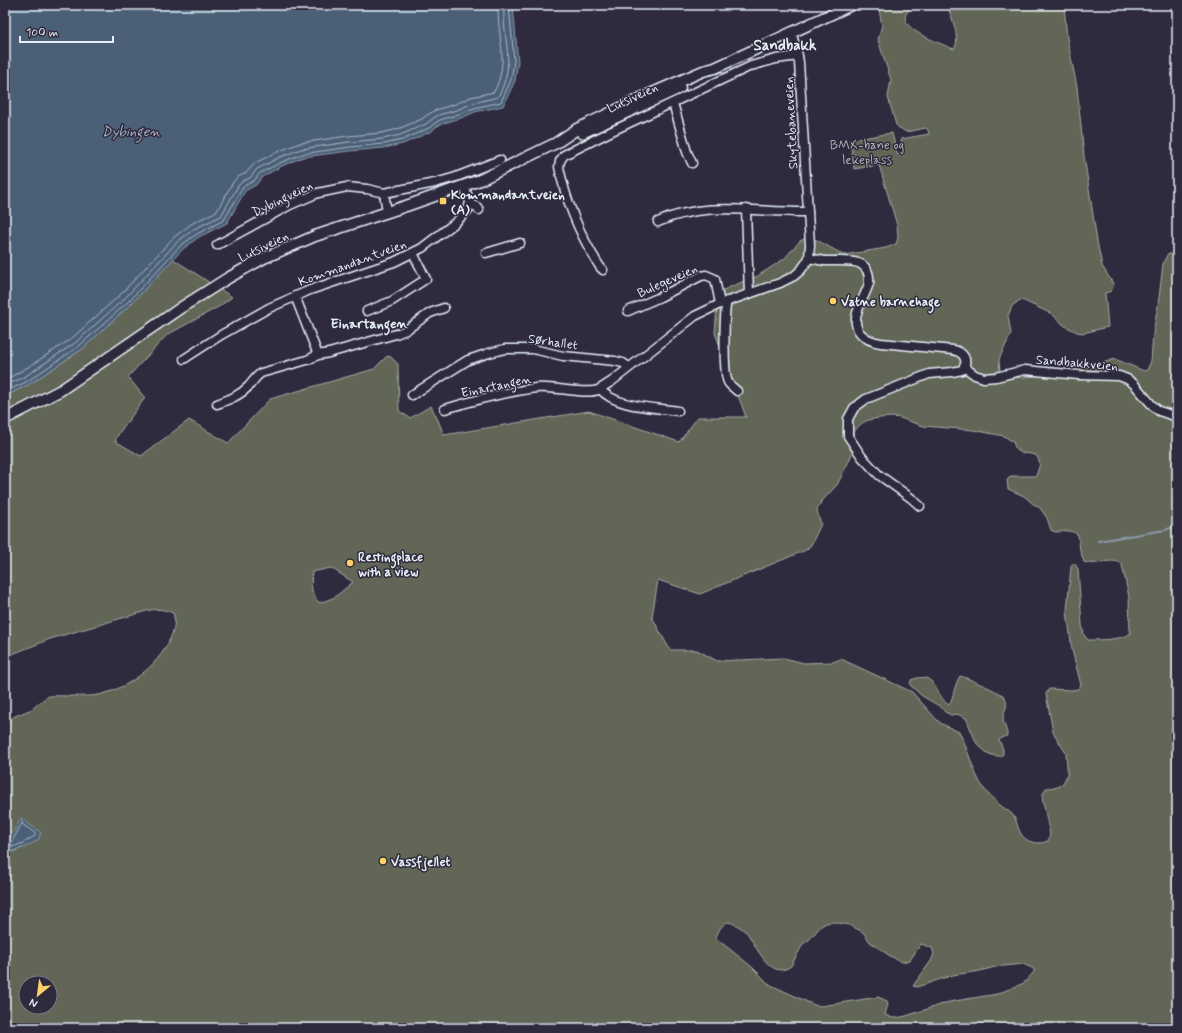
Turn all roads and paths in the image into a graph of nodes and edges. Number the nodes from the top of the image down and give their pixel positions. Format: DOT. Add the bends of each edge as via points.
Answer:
graph roads {
  1 [pos="851,5"];
  2 [pos="791,32"];
  3 [pos="798,56"];
  4 [pos="673,103"];
  5 [pos="500,160"];
  6 [pos="692,163"];
  7 [pos="464,186"];
  8 [pos="384,193"];
  9 [pos="470,204"];
  10 [pos="746,209"];
  11 [pos="479,210"];
  12 [pos="387,212"];
  13 [pos="808,212"];
  14 [pos="658,222"];
  15 [pos="520,243"];
  16 [pos="217,245"];
  17 [pos="413,253"];
  18 [pos="486,253"];
  19 [pos="809,258"];
  20 [pos="603,270"];
  21 [pos="749,294"];
  22 [pos="295,296"];
  23 [pos="724,303"];
  24 [pos="444,308"];
  25 [pos="367,311"];
  26 [pos="628,311"];
  27 [pos="318,355"];
  28 [pos="184,359"];
  29 [pos="629,367"];
  30 [pos="964,367"];
  31 [pos="600,389"];
  32 [pos="736,391"];
  33 [pos="412,395"];
  34 [pos="217,404"];
  35 [pos="445,409"];
  36 [pos="678,411"];
  37 [pos="1177,417"];
  38 [pos="5,419"];
  39 [pos="920,506"];
  1 -- 2 [label="main road, Lutsiveien"];
  2 -- 3 [label="street, Skytebaneveien"];
  2 -- 7 [label="main road, Lutsiveien" via="715,68 705,76 663,97 597,127 556,142"];
  3 -- 4 [label="street" via="755,65"];
  3 -- 13 [label="street, Skytebaneveien"];
  4 -- 6 [label="street"];
  4 -- 20 [label="street" via="567,152 560,161 561,175 574,216 587,245"];
  5 -- 8 [label="street, Dybingveien" via="449,179"];
  7 -- 9 [label="street"];
  7 -- 12 [label="main road, Lutsiveien"];
  8 -- 12 [label="street"];
  8 -- 16 [label="street, Dybingveien" via="347,187 318,193 290,205"];
  9 -- 11 [label="street"];
  9 -- 17 [label="street, Kommandantveien" via="456,224"];
  10 -- 13 [label="street"];
  10 -- 14 [label="street" via="694,212 675,215"];
  10 -- 21 [label="street"];
  12 -- 38 [label="main road, Lutsiveien" via="315,236 247,267 182,307 62,390"];
  13 -- 19 [label="street, Skytebaneveien"];
  15 -- 18 [label="street"];
  17 -- 22 [label="street, Kommandantveien"];
  17 -- 25 [label="street" via="426,278 397,298"];
  19 -- 21 [label="street" via="801,270 789,278"];
  19 -- 30 [label="street" via="855,262 866,268 869,283 855,321 858,331 866,339 881,343 956,350 964,356"];
  21 -- 23 [label="street"];
  22 -- 27 [label="street, Kommandantveien"];
  22 -- 28 [label="street, Kommandantveien" via="269,308"];
  23 -- 26 [label="street, Bulegeveien" via="715,279 706,275"];
  23 -- 29 [label="street" via="695,316"];
  23 -- 32 [label="street" via="726,372 728,383"];
  24 -- 27 [label="street" via="430,313 403,332"];
  27 -- 34 [label="street" via="261,373 240,394"];
  29 -- 31 [label="street"];
  29 -- 33 [label="street, Sørhallet" via="615,361 563,356 533,349 506,349 468,360"];
  30 -- 37 [label="street, Sandbakkveien" via="984,378 1025,370 1119,376 1134,384 1159,411"];
  30 -- 39 [label="street" via="956,372 929,374 866,399 854,408 848,419 848,436 862,457 879,475"];
  31 -- 35 [label="street, Einartangen" via="592,391 538,388"];
  31 -- 36 [label="street" via="626,403"];
}
